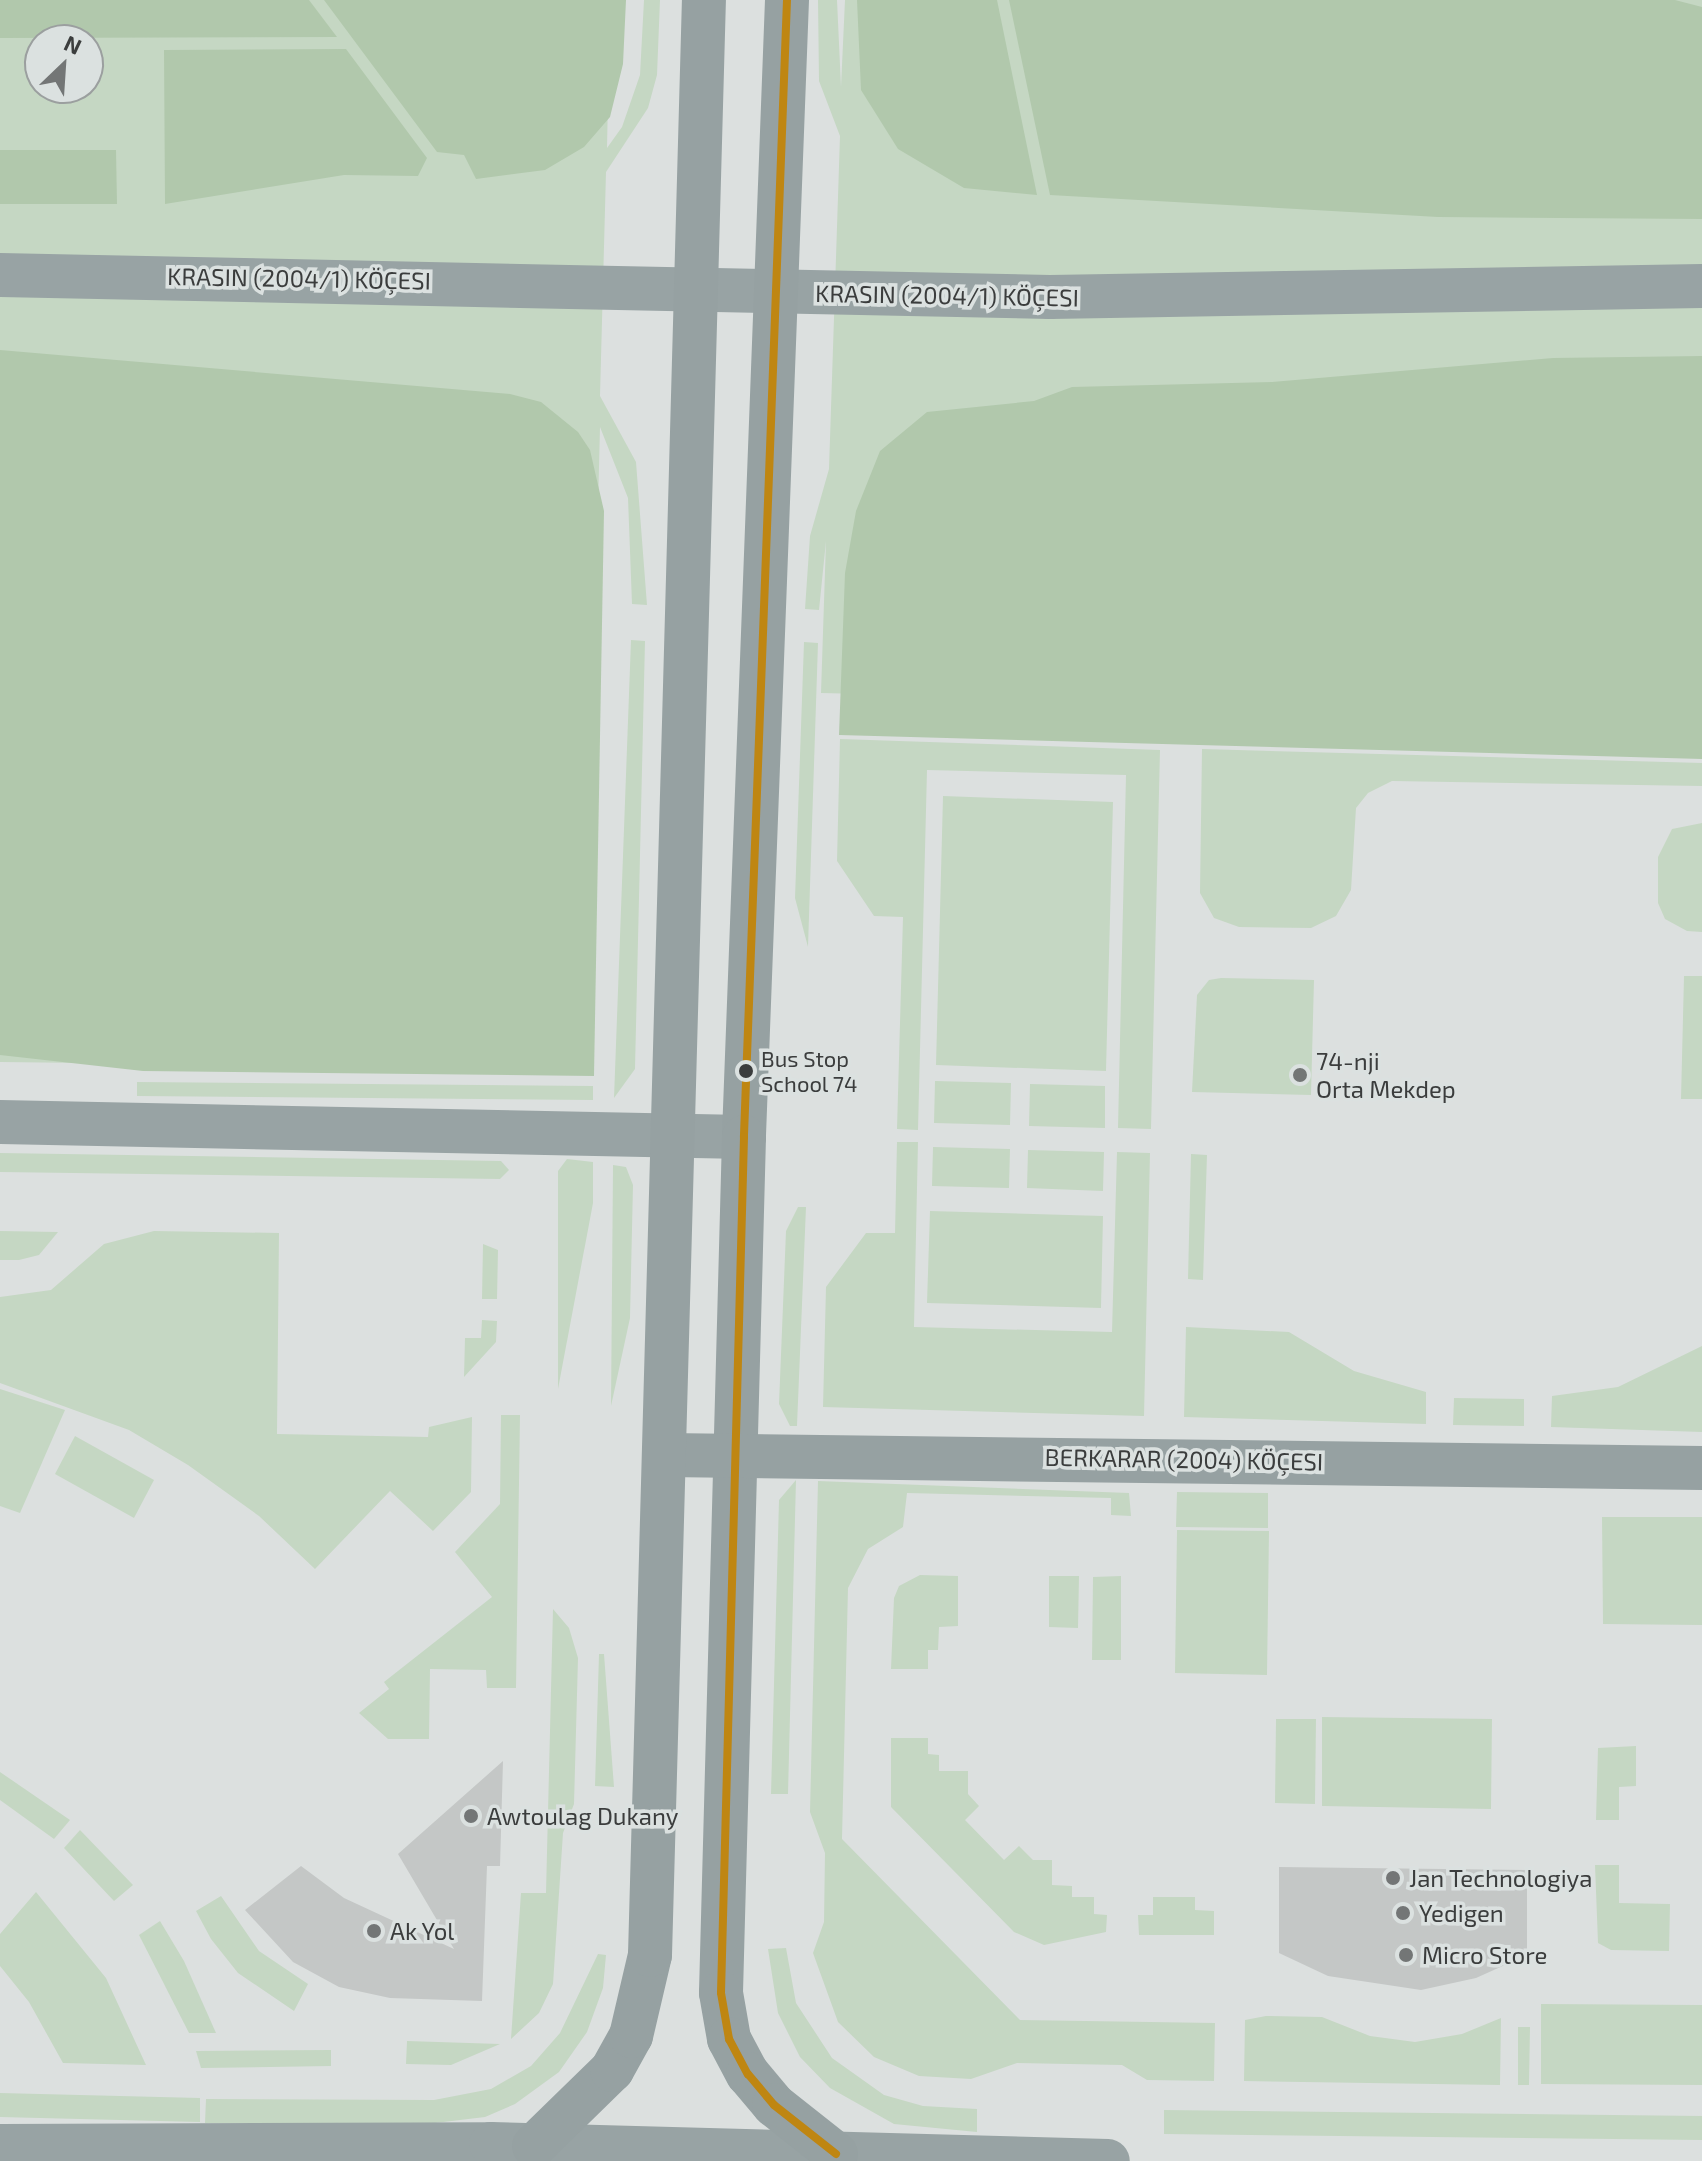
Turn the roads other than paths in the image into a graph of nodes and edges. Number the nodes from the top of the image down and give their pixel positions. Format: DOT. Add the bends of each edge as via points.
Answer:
graph roads {
  1 [pos="704,0"];
  2 [pos="787,0"];
  3 [pos="0,275"];
  4 [pos="1702,286"];
  5 [pos="697,288"];
  6 [pos="778,293"];
  7 [pos="0,1122"];
  8 [pos="676,1133"];
  9 [pos="744,1137"];
  10 [pos="734,1454"];
  11 [pos="666,1455"];
  12 [pos="1702,1468"];
  13 [pos="0,2146"];
  14 [pos="534,2146"];
  15 [pos="87,2154"];
  16 [pos="836,2154"];
  17 [pos="1108,2161"];
  1 -- 5 [label="street"];
  2 -- 6 [label="street"];
  3 -- 5 [label="street, KRASIN (2004/1) KÖÇESI"];
  4 -- 6 [label="street, KRASIN (2004/1) KÖÇESI" via="1050,297"];
  5 -- 6 [label="street, KRASIN (2004/1) KÖÇESI"];
  5 -- 8 [label="street"];
  6 -- 9 [label="street"];
  7 -- 8 [label="street"];
  8 -- 9 [label="street"];
  8 -- 11 [label="street"];
  9 -- 10 [label="street"];
  10 -- 11 [label="street, BERKARAR (2004) KÖÇESI"];
  10 -- 12 [label="street, BERKARAR (2004) KÖÇESI"];
  10 -- 16 [label="street" via="721,1993 729,2039 748,2074 774,2105"];
  11 -- 14 [label="street" via="643,1993 631,2036 612,2070"];
  13 -- 15 [label="street"];
  14 -- 15 [label="street"];
  14 -- 16 [label="street"];
  16 -- 17 [label="street"];
}
